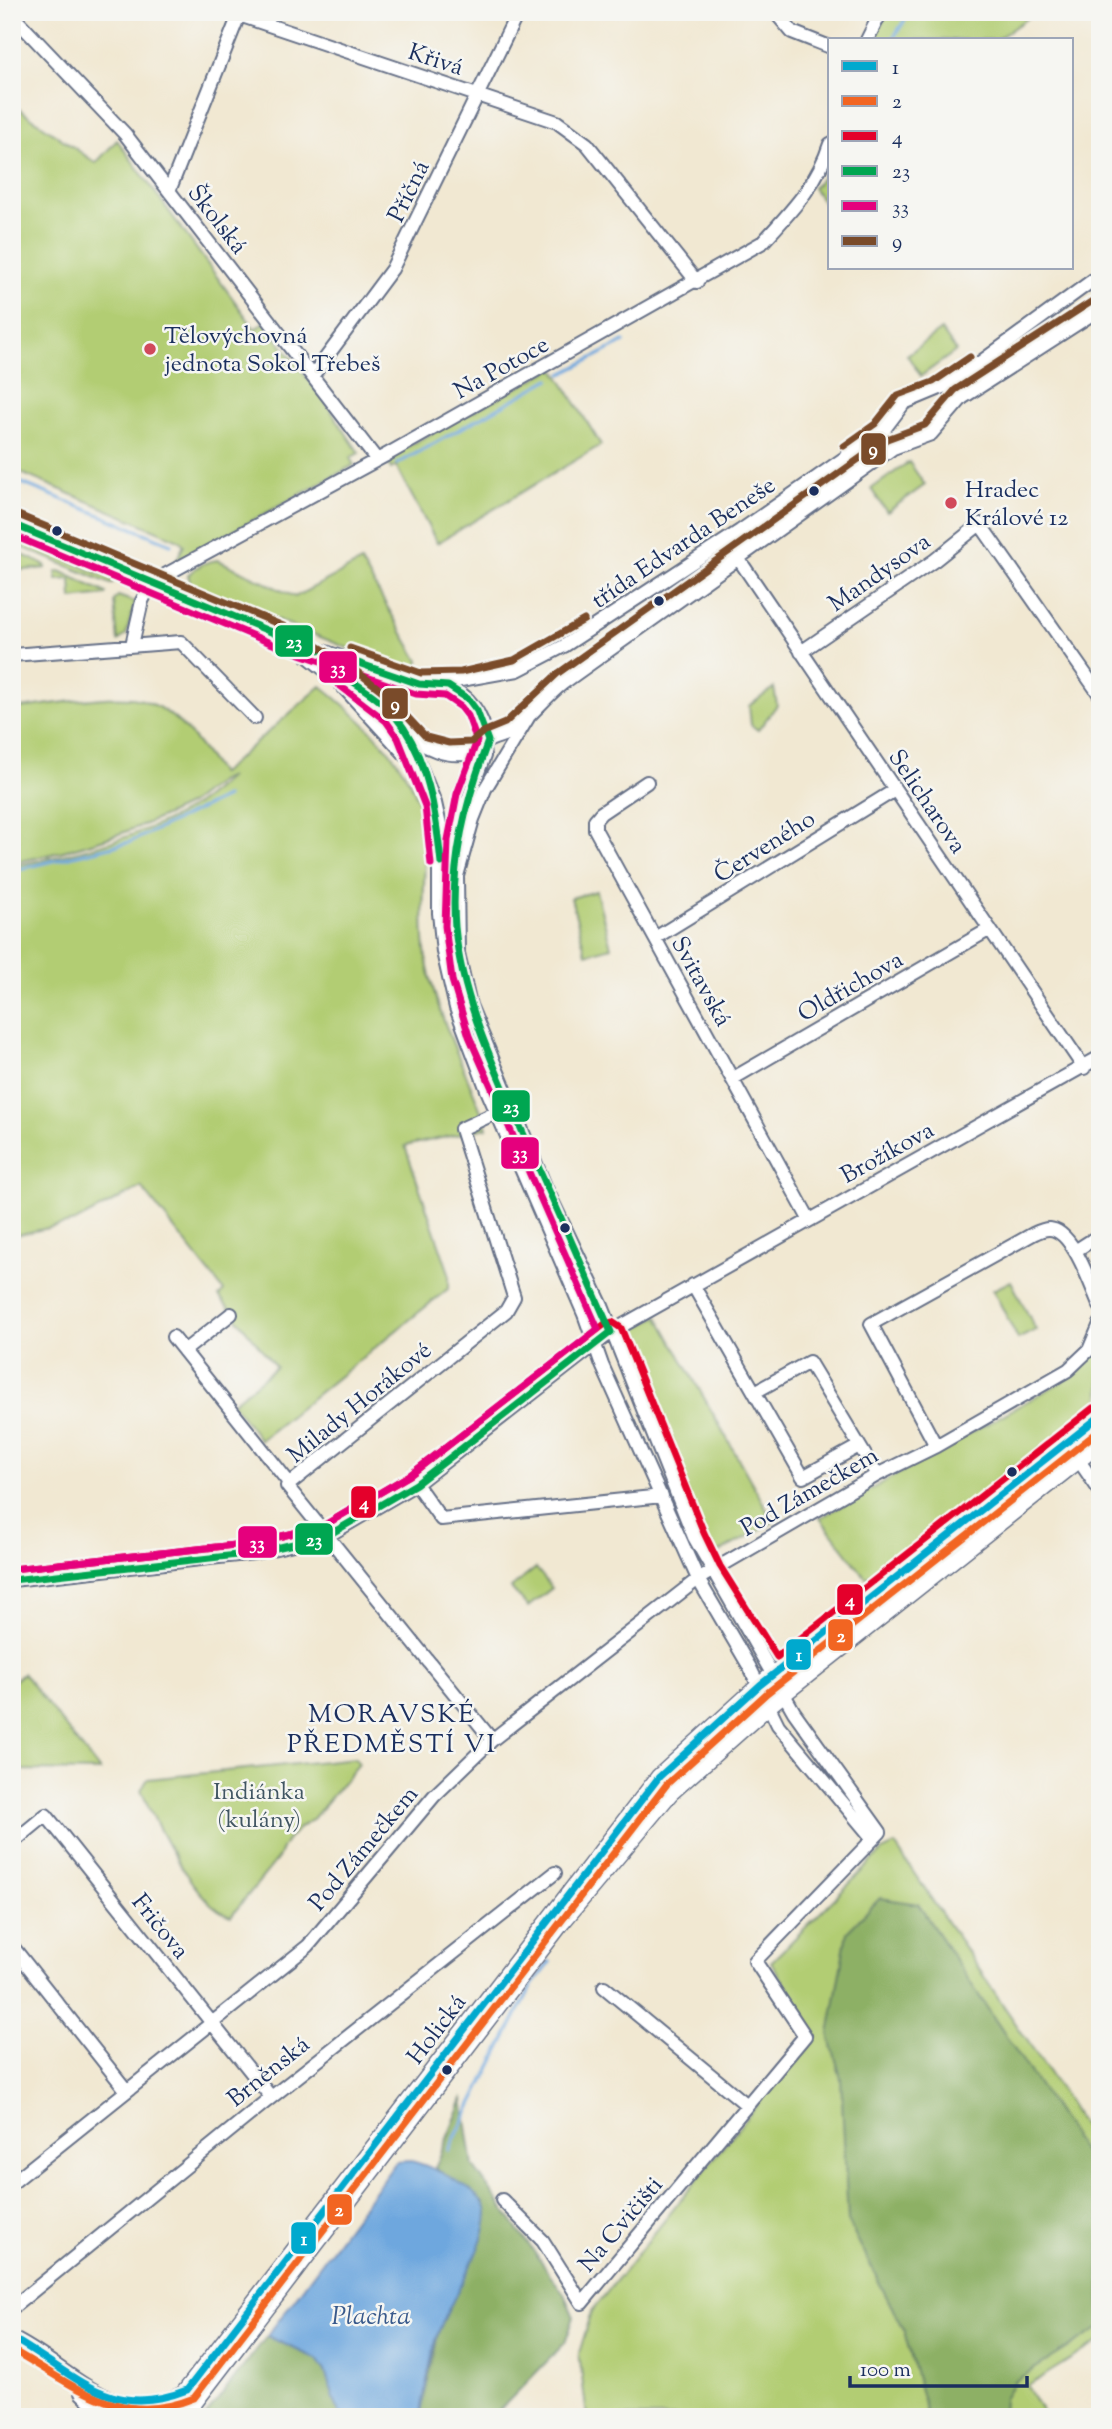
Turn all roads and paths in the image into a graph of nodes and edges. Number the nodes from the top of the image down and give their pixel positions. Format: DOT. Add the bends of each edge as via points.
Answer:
graph roads {
  1 [pos="518,12"];
  2 [pos="775,12"];
  3 [pos="881,12"];
  4 [pos="12,15"];
  5 [pos="868,38"];
  6 [pos="828,46"];
  7 [pos="478,95"];
  8 [pos="828,151"];
  9 [pos="169,191"];
  10 [pos="1100,275"];
  11 [pos="697,282"];
  12 [pos="1100,309"];
  13 [pos="313,374"];
  14 [pos="919,396"];
  15 [pos="894,413"];
  16 [pos="941,423"];
  17 [pos="914,441"];
  18 [pos="377,460"];
  19 [pos="12,524"];
  20 [pos="738,558"];
  21 [pos="152,582"];
  22 [pos="283,637"];
  23 [pos="132,645"];
  24 [pos="801,652"];
  25 [pos="12,656"];
  26 [pos="437,683"];
  27 [pos="418,684"];
  28 [pos="1100,695"];
  29 [pos="532,711"];
  30 [pos="394,714"];
  31 [pos="256,718"];
  32 [pos="407,733"];
  33 [pos="485,745"];
  34 [pos="425,778"];
  35 [pos="647,782"];
  36 [pos="895,790"];
  37 [pos="457,876"];
  38 [pos="990,929"];
  39 [pos="654,938"];
  40 [pos="1100,1057"];
  41 [pos="1084,1068"];
  42 [pos="732,1079"];
  43 [pos="511,1106"];
  44 [pos="497,1113"];
  45 [pos="809,1219"];
  46 [pos="1100,1235"];
  47 [pos="1075,1251"];
  48 [pos="694,1284"];
  49 [pos="1100,1306"];
  50 [pos="231,1314"];
  51 [pos="1100,1324"];
  52 [pos="611,1332"];
  53 [pos="173,1337"];
  54 [pos="594,1343"];
  55 [pos="184,1352"];
  56 [pos="755,1392"];
  57 [pos="1100,1416"];
  58 [pos="1066,1442"];
  59 [pos="1100,1443"];
  60 [pos="859,1446"];
  61 [pos="936,1446"];
  62 [pos="1078,1460"];
  63 [pos="877,1475"];
  64 [pos="290,1484"];
  65 [pos="416,1484"];
  66 [pos="1100,1491"];
  67 [pos="662,1496"];
  68 [pos="327,1536"];
  69 [pos="710,1571"];
  70 [pos="698,1579"];
  71 [pos="12,1580"];
  72 [pos="774,1673"];
  73 [pos="760,1685"];
  74 [pos="784,1694"];
  75 [pos="768,1706"];
  76 [pos="492,1740"];
  77 [pos="873,1839"];
  78 [pos="12,1843"];
  79 [pos="555,1873"];
  80 [pos="12,1946"];
  81 [pos="604,1987"];
  82 [pos="213,2024"];
  83 [pos="127,2091"];
  84 [pos="271,2097"];
  85 [pos="747,2105"];
  86 [pos="12,2183"];
  87 [pos="502,2200"];
  88 [pos="12,2308"];
  89 [pos="12,2338"];
  90 [pos="56,2368"];
  91 [pos="187,2390"];
  92 [pos="106,2417"];
  93 [pos="166,2417"];
  94 [pos="183,2417"];
  1 -- 7 [label="street, Příčná"];
  2 -- 6 [label="street" via="792,32"];
  3 -- 5 [label="street"];
  4 -- 9 [label="street, Školská" via="125,134"];
  7 -- 9 [label="street, Křivá" via="239,15"];
  7 -- 11 [label="street, Křivá" via="557,122 587,144"];
  7 -- 13 [label="street, Příčná" via="392,268"];
  8 -- 11 [label="street, Na Potoce" via="822,171 808,191 763,242"];
  9 -- 13 [label="street, Školská"];
  10 -- 14 [label="street, třída Edvarda Beneše" via="952,383"];
  11 -- 18 [label="street, Na Potoce"];
  12 -- 16 [label="street, třída Edvarda Beneše" via="962,398"];
  13 -- 18 [label="street, Školská"];
  14 -- 15 [label="street, třída Edvarda Beneše"];
  14 -- 16 [label="street" via="940,402"];
  15 -- 17 [label="street" via="898,433"];
  15 -- 26 [label="street, třída Edvarda Beneše" via="882,432 564,646 503,675"];
  16 -- 17 [label="street, třída Edvarda Beneše"];
  17 -- 20 [label="street, třída Edvarda Beneše" via="893,448"];
  18 -- 21 [label="street, Na Potoce"];
  19 -- 21 [label="street"];
  20 -- 24 [label="street, Selicharova"];
  20 -- 29 [label="street, třída Edvarda Beneše" via="563,683"];
  21 -- 22 [label="street"];
  21 -- 23 [label="street" via="142,601"];
  22 -- 27 [label="street"];
  22 -- 30 [label="street" via="341,672"];
  22 -- 34 [label="street" via="335,678"];
  23 -- 25 [label="street"];
  23 -- 31 [label="street" via="181,642"];
  24 -- 28 [label="street, Mandysova" via="980,524"];
  24 -- 36 [label="street, Selicharova"];
  26 -- 27 [label="street"];
  26 -- 33 [label="street" via="468,699 477,711"];
  27 -- 30 [label="street" via="396,695"];
  29 -- 33 [label="street, třída Edvarda Beneše" via="511,732"];
  29 -- 37 [label="street" via="485,789"];
  30 -- 32 [label="street"];
  32 -- 33 [label="street" via="433,751 466,753"];
  32 -- 34 [label="street"];
  33 -- 37 [label="street" via="459,824"];
  34 -- 44 [label="street" via="439,821 439,913 448,980"];
  35 -- 39 [label="street, Svitavská" via="601,813 594,823"];
  36 -- 38 [label="street, Selicharova"];
  36 -- 39 [label="street, Červeného"];
  37 -- 43 [label="street" via="455,925 462,978"];
  38 -- 41 [label="street, Selicharova"];
  38 -- 42 [label="street, Oldřichova"];
  39 -- 42 [label="street, Svitavská"];
  40 -- 41 [label="street, Brožíkova"];
  41 -- 45 [label="street, Brožíkova"];
  42 -- 45 [label="street, Svitavská"];
  43 -- 44 [label="street"];
  43 -- 52 [label="street"];
  44 -- 54 [label="street"];
  44 -- 64 [label="street, Milady Horákové" via="461,1129 514,1297 506,1311"];
  45 -- 48 [label="street, Brožíkova"];
  46 -- 47 [label="street"];
  47 -- 49 [label="street"];
  47 -- 61 [label="street" via="1062,1233 1049,1229 1033,1234 871,1324"];
  48 -- 52 [label="street, Brožíkova"];
  48 -- 56 [label="street"];
  50 -- 55 [label="street"];
  51 -- 61 [label="street, Pod Zámečkem" via="1089,1350 1068,1370"];
  52 -- 54 [label="street"];
  52 -- 69 [label="street"];
  53 -- 55 [label="street"];
  54 -- 65 [label="street"];
  54 -- 67 [label="street"];
  55 -- 64 [label="street"];
  56 -- 60 [label="street" via="809,1362"];
  56 -- 60 [label="street" via="803,1477"];
  57 -- 58 [label="main road"];
  58 -- 62 [label="street"];
  58 -- 72 [label="main road"];
  59 -- 62 [label="main road"];
  60 -- 63 [label="street"];
  61 -- 63 [label="street, Pod Zámečkem"];
  62 -- 66 [label="street"];
  62 -- 74 [label="main road"];
  63 -- 69 [label="street, Pod Zámečkem"];
  64 -- 68 [label="street, Milady Horákové" via="287,1486"];
  65 -- 67 [label="street" via="441,1519"];
  65 -- 68 [label="street"];
  67 -- 70 [label="street"];
  68 -- 71 [label="street" via="255,1553"];
  68 -- 76 [label="street, Milady Horákové"];
  69 -- 70 [label="street, Pod Zámečkem"];
  69 -- 72 [label="street"];
  70 -- 73 [label="street"];
  70 -- 76 [label="street, Pod Zámečkem"];
  72 -- 73 [label="main road"];
  72 -- 74 [label="street"];
  73 -- 75 [label="street"];
  73 -- 91 [label="main road, Holická" via="659,1777"];
  74 -- 75 [label="main road, Holická"];
  74 -- 77 [label="street" via="880,1832"];
  75 -- 77 [label="street" via="778,1725"];
  75 -- 94 [label="main road, Holická" via="670,1793 594,1883"];
  76 -- 82 [label="street, Pod Zámečkem" via="434,1796 308,1947"];
  77 -- 85 [label="street, Na Cvičišti" via="755,1961 806,2036"];
  78 -- 82 [label="street, Fričova" via="46,1815"];
  79 -- 84 [label="street, Brněnská"];
  80 -- 83 [label="street"];
  81 -- 85 [label="street"];
  82 -- 83 [label="street, Pod Zámečkem"];
  82 -- 84 [label="street, Fričova"];
  83 -- 86 [label="street, Pod Zámečkem"];
  84 -- 88 [label="street, Brněnská"];
  85 -- 87 [label="street, Na Cvičišti" via="582,2303 543,2241"];
  89 -- 90 [label="street"];
  90 -- 91 [label="street" via="117,2408 138,2411 159,2406"];
  90 -- 92 [label="street"];
  91 -- 93 [label="main road, Holická"];
}
